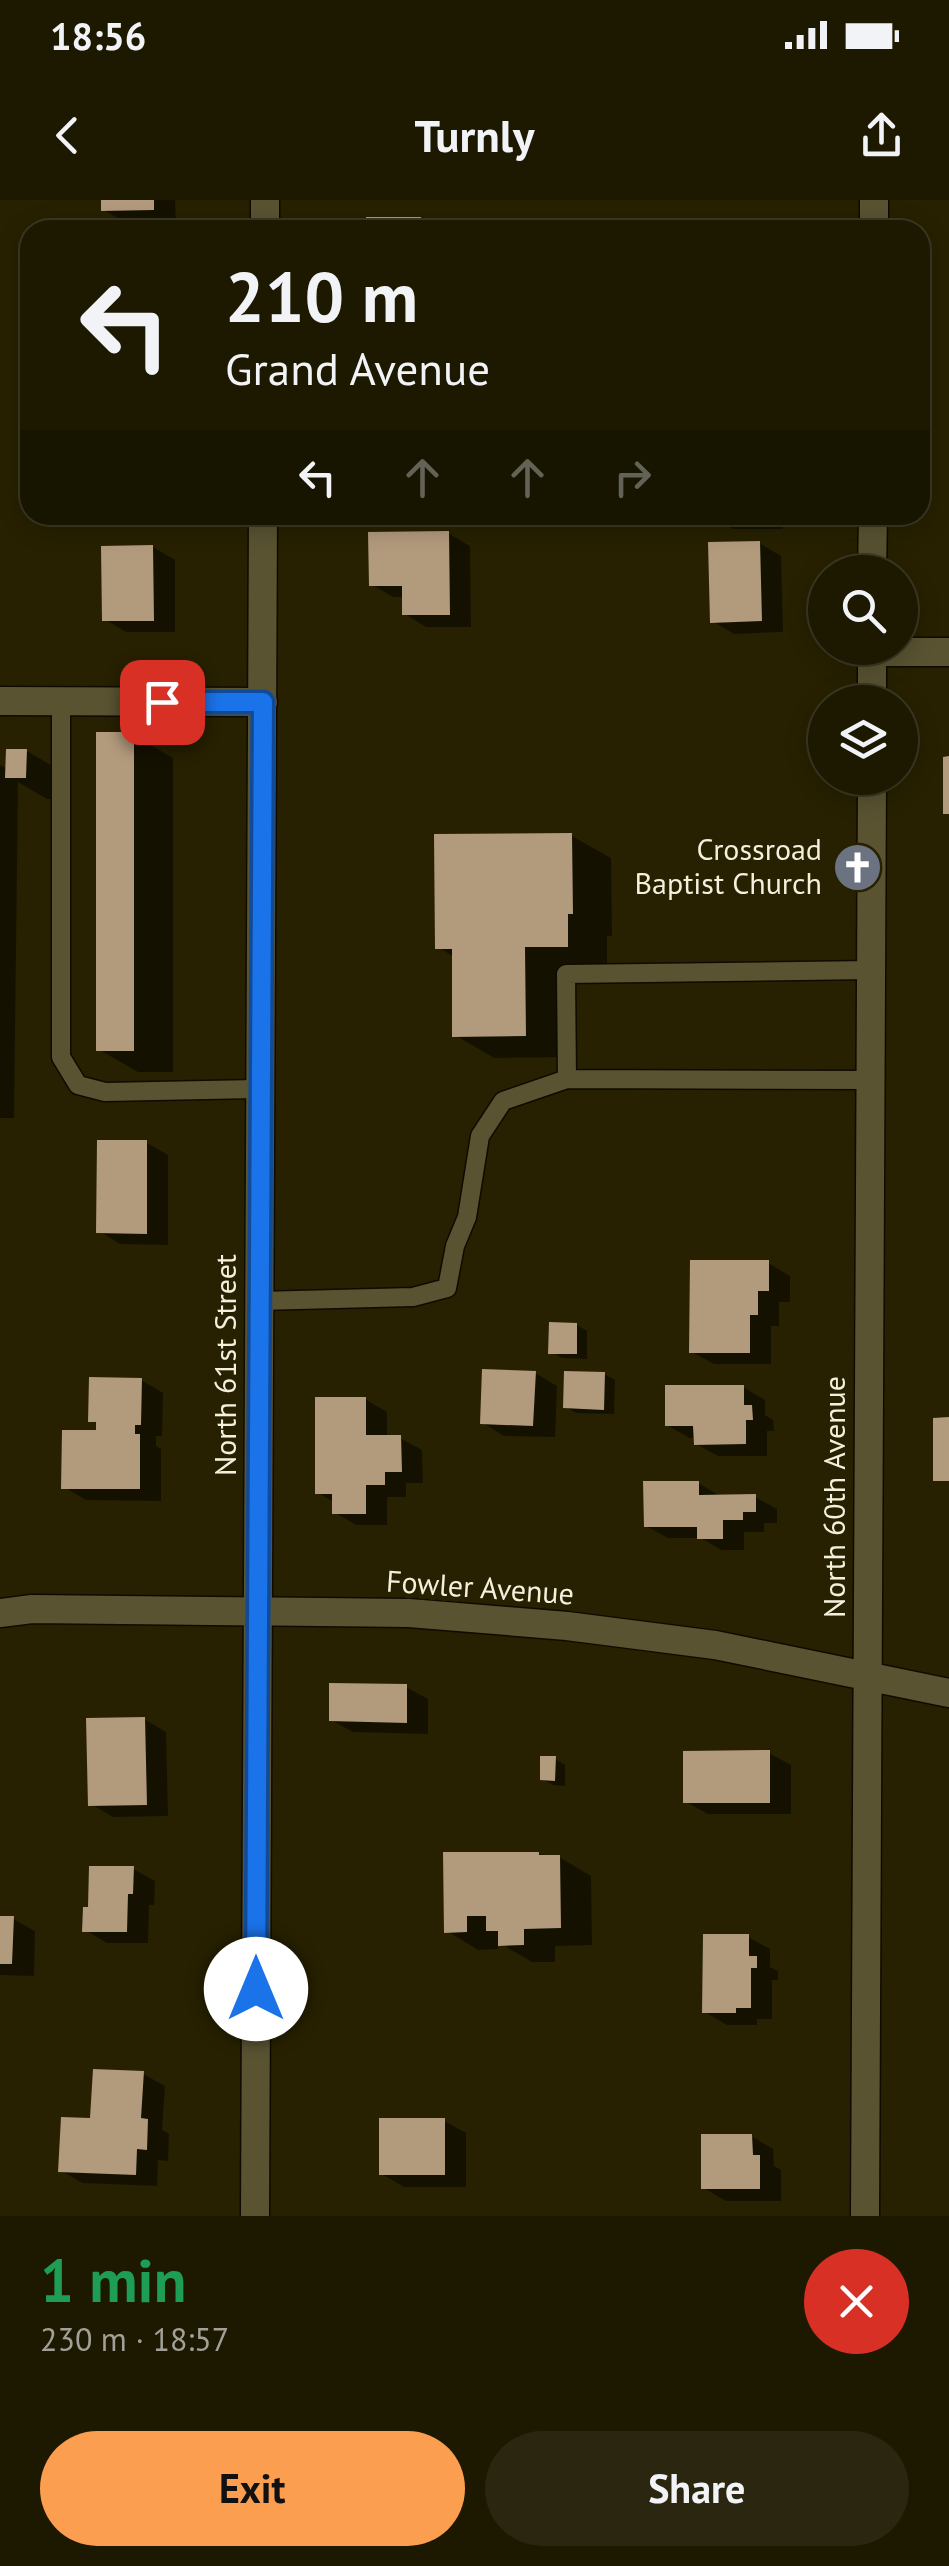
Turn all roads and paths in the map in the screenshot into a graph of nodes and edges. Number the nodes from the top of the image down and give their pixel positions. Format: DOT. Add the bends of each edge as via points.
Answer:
graph roads {
  1 [pos="264,525"];
  2 [pos="873,525"];
  3 [pos="872,555"];
  4 [pos="918,651"];
  5 [pos="949,652"];
  6 [pos="0,701"];
  7 [pos="61,702"];
  8 [pos="263,702"];
  9 [pos="872,795"];
  10 [pos="871,970"];
  11 [pos="567,1079"];
  12 [pos="870,1080"];
  13 [pos="260,1089"];
  14 [pos="259,1301"];
  15 [pos="257,1610"];
  16 [pos="0,1612"];
  17 [pos="866,1675"];
  18 [pos="949,1694"];
  19 [pos="255,2216"];
  20 [pos="864,2216"];
  1 -- 8 [label="street, North 61st Street"];
  2 -- 3 [label="street"];
  4 -- 5 [label="street"];
  6 -- 7 [label="street"];
  7 -- 8 [label="street"];
  7 -- 13 [label="lane" via="61,1057 78,1085 105,1092"];
  8 -- 13 [label="street, North 61st Street"];
  9 -- 10 [label="street, North 60th Avenue"];
  10 -- 11 [label="lane" via="566,974"];
  10 -- 12 [label="street, North 60th Avenue"];
  11 -- 12 [label="lane"];
  11 -- 14 [label="lane" via="503,1101 480,1136 468,1217 447,1288 413,1297"];
  12 -- 17 [label="street, North 60th Avenue"];
  13 -- 14 [label="street, North 61st Street"];
  14 -- 15 [label="street, North 61st Street"];
  15 -- 16 [label="street, Fowler Avenue"];
  15 -- 17 [label="street, Fowler Avenue" via="567,1626 714,1645"];
  15 -- 19 [label="street, North 61st Street"];
  17 -- 18 [label="street, Fowler Avenue"];
  17 -- 20 [label="street, North 60th Avenue"];
}
